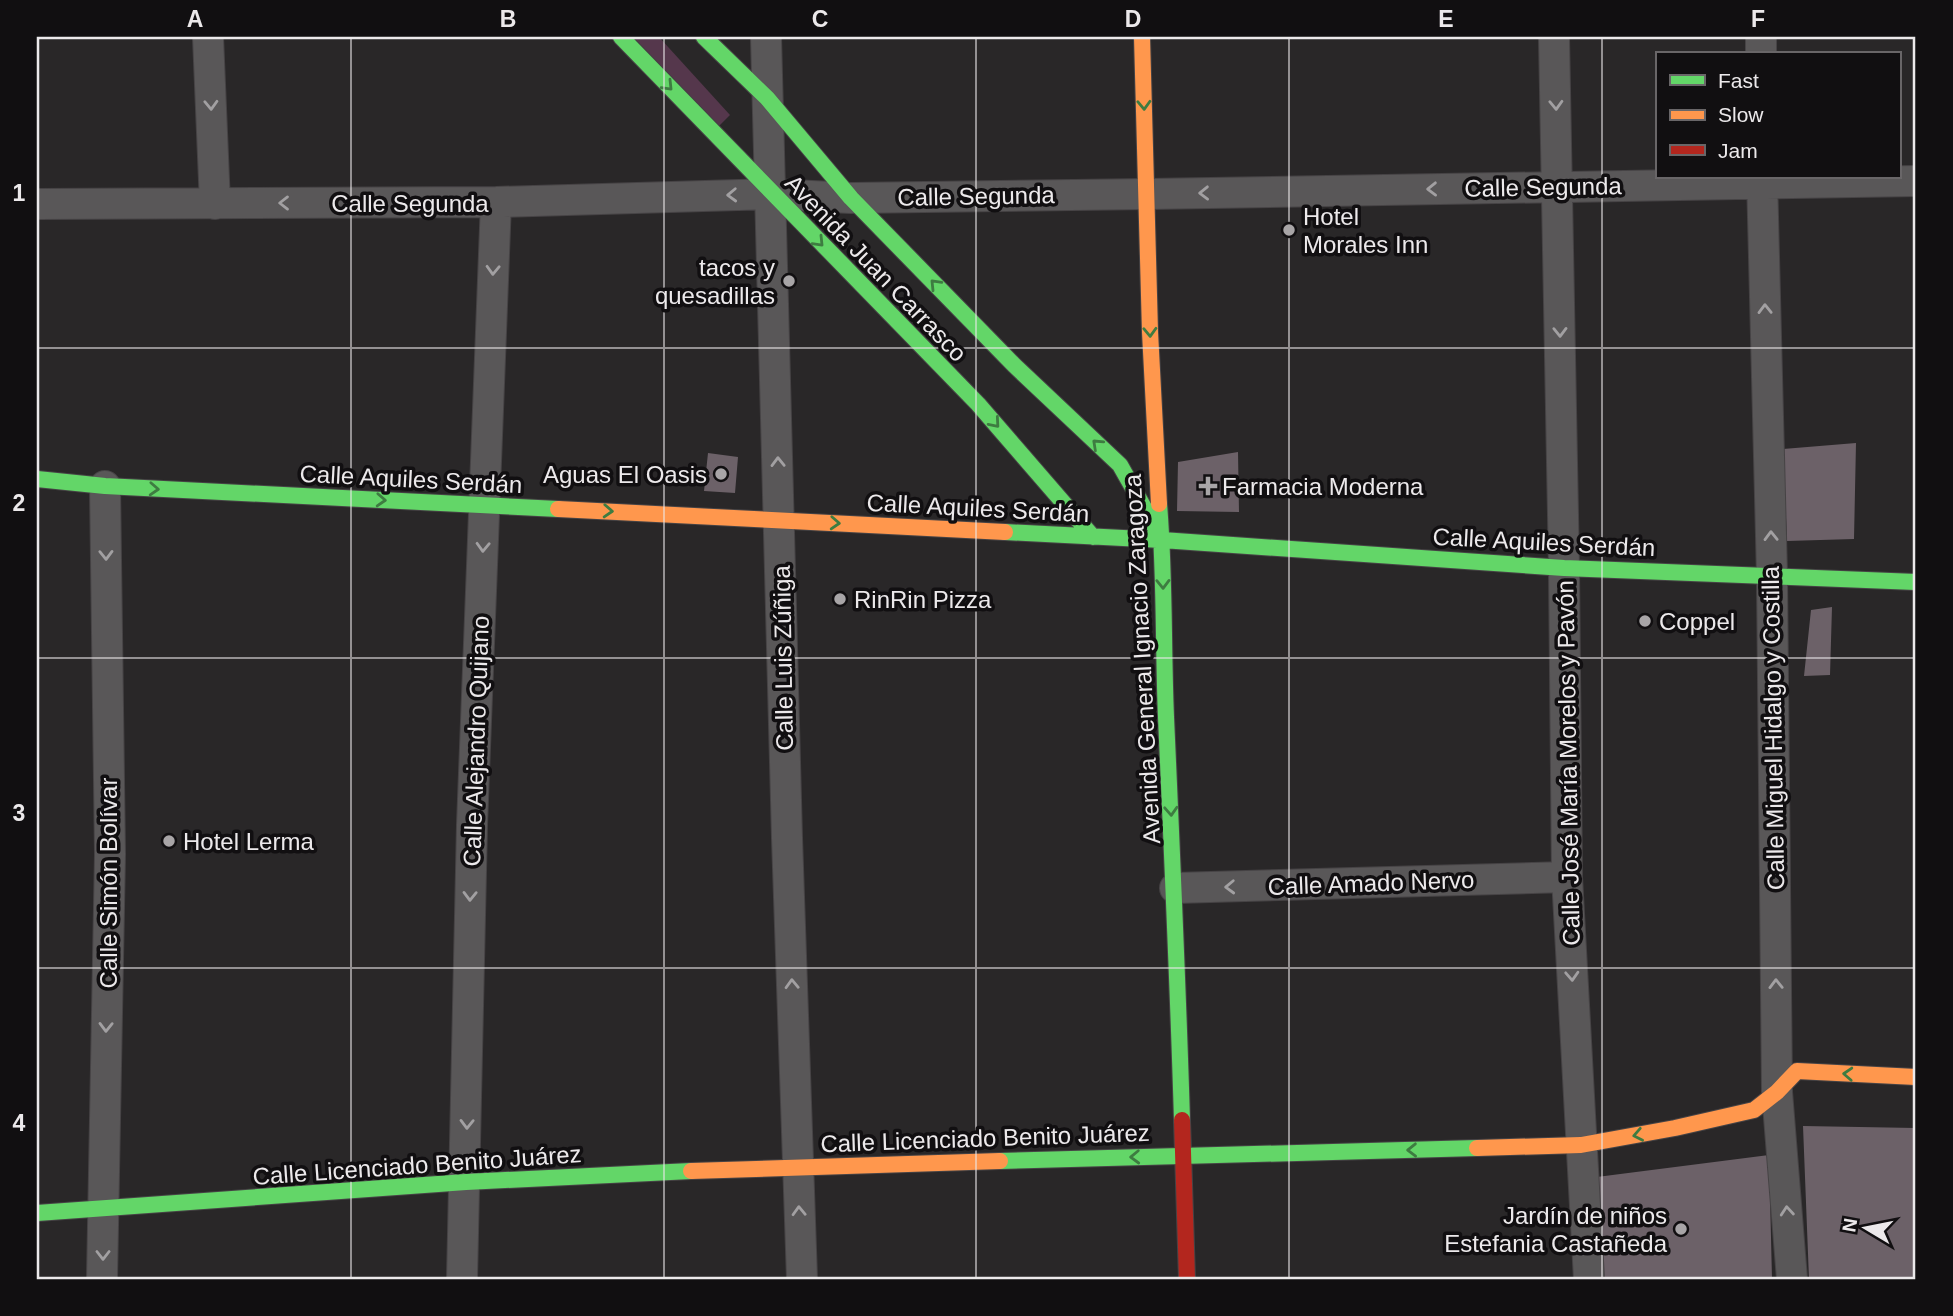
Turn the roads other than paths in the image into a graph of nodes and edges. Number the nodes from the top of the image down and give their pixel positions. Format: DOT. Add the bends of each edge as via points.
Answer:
graph roads {
  1 [pos="208,37"];
  2 [pos="621,37"];
  3 [pos="704,37"];
  4 [pos="766,37"];
  5 [pos="1142,37"];
  6 [pos="1554,37"];
  7 [pos="767,98"];
  8 [pos="1762,180"];
  9 [pos="1916,181"];
  10 [pos="1558,187"];
  11 [pos="772,194"];
  12 [pos="1148,194"];
  13 [pos="851,198"];
  14 [pos="496,202"];
  15 [pos="215,204"];
  16 [pos="37,205"];
  17 [pos="37,480"];
  18 [pos="105,486"];
  19 [pos="485,505"];
  20 [pos="779,520"];
  21 [pos="1093,537"];
  22 [pos="1162,540"];
  23 [pos="1564,568"];
  24 [pos="1772,576"];
  25 [pos="1916,582"];
  26 [pos="1567,877"];
  27 [pos="1175,888"];
  28 [pos="1916,1077"];
  29 [pos="1777,1092"];
  30 [pos="1581,1145"];
  31 [pos="1183,1156"];
  32 [pos="797,1167"];
  33 [pos="466,1182"];
  34 [pos="103,1209"];
  35 [pos="37,1213"];
  36 [pos="102,1279"];
  37 [pos="462,1279"];
  38 [pos="802,1279"];
  39 [pos="1187,1279"];
  40 [pos="1589,1279"];
  41 [pos="1792,1279"];
  1 -- 15 [label="street, one-way"];
  2 -- 11 [label="street, Avenida Juan Carrasco, one-way"];
  3 -- 7 [label="street, Avenida Juan Carrasco"];
  4 -- 7 [label="street, Calle Luis Zúñiga"];
  5 -- 12 [label="street, Avenida General Ignacio Zaragoza, one-way"];
  6 -- 10 [label="street, Calle José María Morelos y Pavón, one-way"];
  7 -- 11 [label="street, Calle Luis Zúñiga"];
  7 -- 13 [label="street, Avenida Juan Carrasco"];
  8 -- 9 [label="street, Calle Segunda"];
  8 -- 10 [label="street, Calle Segunda"];
  24 -- 8 [label="street, Calle Miguel Hidalgo y Costilla, one-way"];
  10 -- 12 [label="street, Calle Segunda, one-way"];
  10 -- 23 [label="street, Calle José María Morelos y Pavón, one-way"];
  11 -- 13 [label="street, Calle Segunda"];
  11 -- 14 [label="street, Calle Segunda, one-way"];
  20 -- 11 [label="street, Calle Luis Zúñiga, one-way"];
  11 -- 21 [label="street, Avenida Juan Carrasco, one-way" via="982,399"];
  12 -- 13 [label="street, Calle Segunda"];
  12 -- 22 [label="street, Avenida General Ignacio Zaragoza, one-way" via="1150,332"];
  22 -- 13 [label="street, Avenida Juan Carrasco, one-way" via="1120,466 1010,370"];
  14 -- 15 [label="street, Calle Segunda, one-way"];
  14 -- 19 [label="street, Calle Alejandro Quijano, one-way"];
  15 -- 16 [label="street, Calle Segunda"];
  17 -- 18 [label="street, Calle Aquiles Serdán"];
  18 -- 19 [label="street, Calle Aquiles Serdán, one-way"];
  18 -- 34 [label="street, Calle Simón Bolívar, one-way" via="110,854"];
  19 -- 20 [label="street, Calle Aquiles Serdán, one-way"];
  19 -- 33 [label="street, Calle Alejandro Quijano, one-way" via="472,825"];
  20 -- 21 [label="street, Calle Aquiles Serdán, one-way"];
  32 -- 20 [label="street, Calle Luis Zúñiga, one-way"];
  21 -- 22 [label="street, Calle Aquiles Serdán"];
  22 -- 23 [label="street, Calle Aquiles Serdán"];
  22 -- 27 [label="street, Avenida General Ignacio Zaragoza, one-way"];
  23 -- 24 [label="street, Calle Aquiles Serdán"];
  23 -- 26 [label="street, Calle José María Morelos y Pavón"];
  24 -- 25 [label="street, Calle Aquiles Serdán"];
  29 -- 24 [label="street, Calle Miguel Hidalgo y Costilla, one-way"];
  26 -- 27 [label="street, Calle Amado Nervo, one-way"];
  26 -- 30 [label="street, Calle José María Morelos y Pavón, one-way"];
  27 -- 31 [label="street, Avenida General Ignacio Zaragoza"];
  28 -- 29 [label="street, Calle Licenciado Benito Juárez, one-way" via="1797,1071"];
  29 -- 30 [label="street, Calle Licenciado Benito Juárez, one-way" via="1754,1110"];
  41 -- 29 [label="street, Calle Miguel Hidalgo y Costilla, one-way"];
  30 -- 31 [label="street, Calle Licenciado Benito Juárez, one-way"];
  30 -- 40 [label="street, Calle José María Morelos y Pavón"];
  31 -- 32 [label="street, Calle Licenciado Benito Juárez, one-way"];
  31 -- 39 [label="street, Avenida General Ignacio Zaragoza"];
  32 -- 33 [label="street, Calle Licenciado Benito Juárez"];
  38 -- 32 [label="street, Calle Luis Zúñiga, one-way"];
  33 -- 34 [label="street, Calle Licenciado Benito Juárez"];
  33 -- 37 [label="street, Calle Alejandro Quijano"];
  34 -- 35 [label="street, Calle Licenciado Benito Juárez"];
  34 -- 36 [label="street, Calle Simón Bolívar, one-way"];
}
